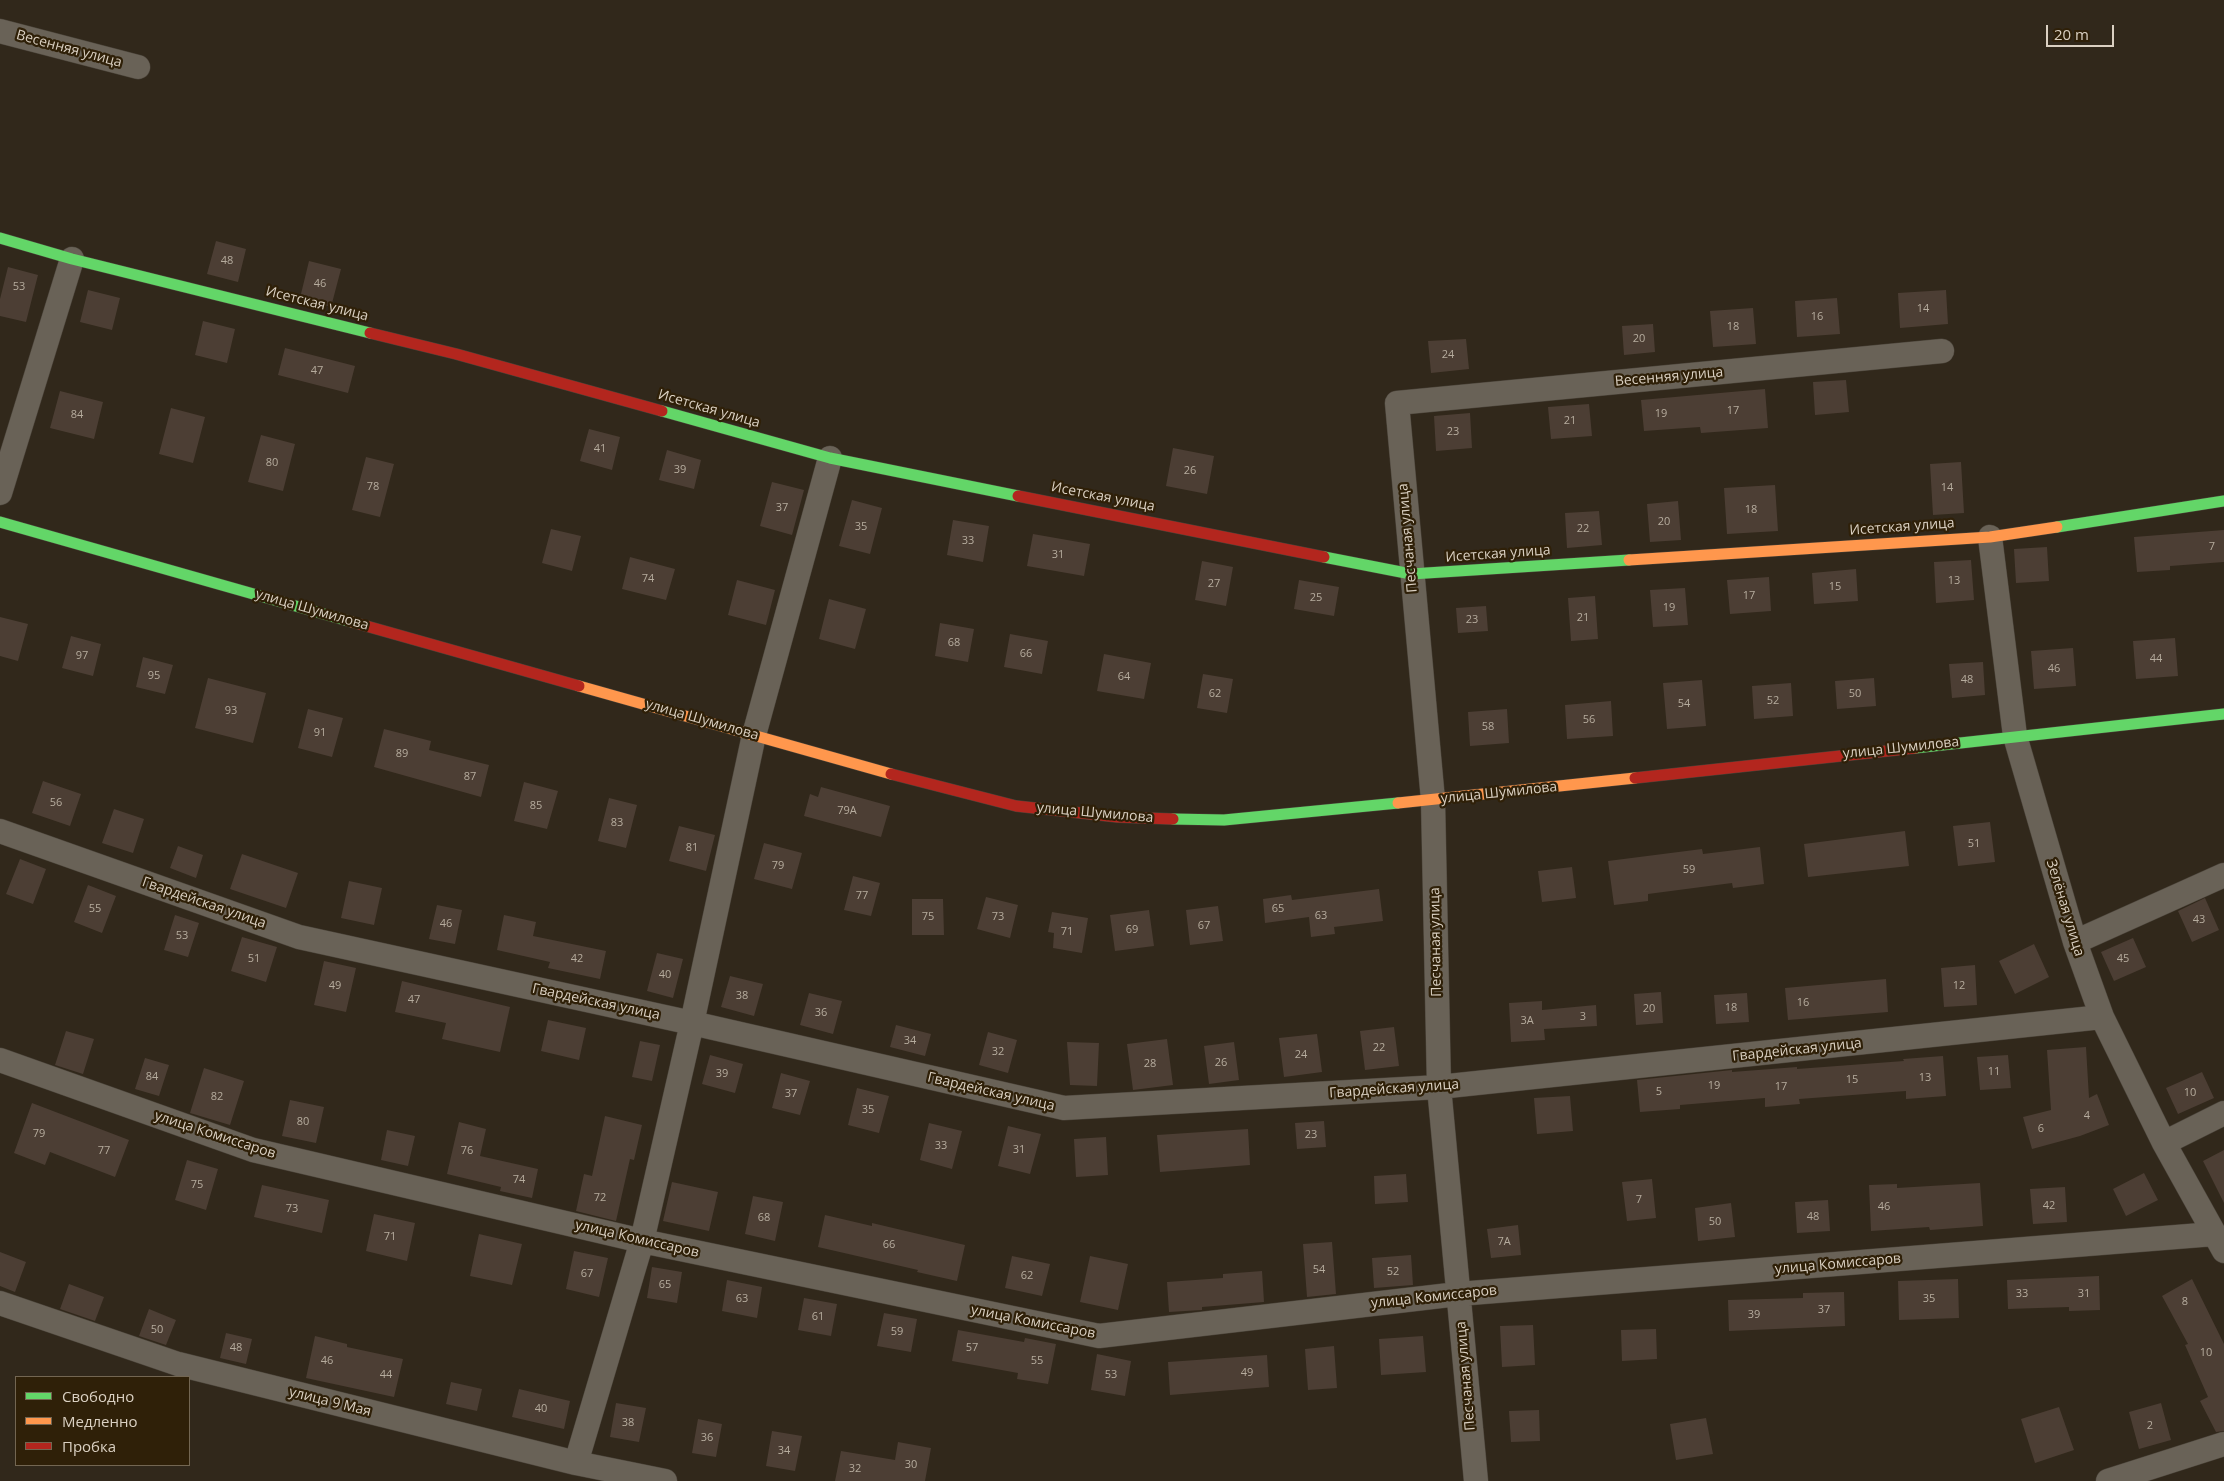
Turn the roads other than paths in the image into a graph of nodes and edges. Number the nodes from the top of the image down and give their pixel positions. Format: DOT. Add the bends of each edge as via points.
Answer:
graph roads {
  1 [pos="0,31"];
  2 [pos="138,67"];
  3 [pos="0,238"];
  4 [pos="72,259"];
  5 [pos="1942,351"];
  6 [pos="1397,403"];
  7 [pos="830,458"];
  8 [pos="0,493"];
  9 [pos="2224,501"];
  10 [pos="0,522"];
  11 [pos="1990,537"];
  12 [pos="1411,574"];
  13 [pos="2224,714"];
  14 [pos="754,735"];
  15 [pos="2015,736"];
  16 [pos="1433,800"];
  17 [pos="0,831"];
  18 [pos="2224,875"];
  19 [pos="2075,942"];
  20 [pos="2102,1018"];
  21 [pos="692,1023"];
  22 [pos="0,1060"];
  23 [pos="1439,1087"];
  24 [pos="2224,1113"];
  25 [pos="2164,1143"];
  26 [pos="642,1241"];
  27 [pos="2219,1243"];
  28 [pos="1458,1294"];
  29 [pos="0,1303"];
  30 [pos="2224,1444"];
  31 [pos="576,1464"];
  32 [pos="665,1481"];
  33 [pos="1476,1481"];
  34 [pos="2108,1481"];
  1 -- 2 [label="street, Весенняя улица"];
  3 -- 4 [label="street, Исетская улица"];
  4 -- 7 [label="street, Исетская улица" via="456,354"];
  4 -- 8 [label="street"];
  5 -- 6 [label="street, Весенняя улица"];
  6 -- 12 [label="street, Песчаная улица"];
  7 -- 12 [label="street, Исетская улица"];
  7 -- 14 [label="street"];
  9 -- 11 [label="street, Исетская улица"];
  10 -- 14 [label="street, улица Шумилова"];
  11 -- 12 [label="street, Исетская улица"];
  11 -- 15 [label="street, Зелёная улица"];
  12 -- 16 [label="street, Песчаная улица"];
  13 -- 15 [label="street, улица Шумилова"];
  14 -- 16 [label="street, улица Шумилова" via="1016,806 1118,817 1224,820"];
  14 -- 21 [label="street"];
  15 -- 16 [label="street, улица Шумилова"];
  15 -- 19 [label="street, Зелёная улица"];
  16 -- 23 [label="street, Песчаная улица"];
  17 -- 21 [label="street, Гвардейская улица" via="299,937"];
  18 -- 19 [label="street"];
  19 -- 20 [label="street, Зелёная улица"];
  20 -- 23 [label="street, Гвардейская улица"];
  20 -- 25 [label="street, Зелёная улица"];
  21 -- 23 [label="street, Гвардейская улица" via="1064,1108"];
  21 -- 26 [label="street"];
  22 -- 26 [label="street, улица Комиссаров" via="253,1150"];
  23 -- 28 [label="street, Песчаная улица"];
  24 -- 25 [label="street"];
  25 -- 27 [label="street, Зелёная улица"];
  26 -- 28 [label="street, улица Комиссаров" via="1099,1336"];
  26 -- 31 [label="street"];
  27 -- 28 [label="street, улица Комиссаров"];
  28 -- 33 [label="street, Песчаная улица"];
  29 -- 31 [label="street, улица 9 Мая" via="178,1364"];
  30 -- 34 [label="street"];
  31 -- 32 [label="street, улица 9 Мая"];
}
